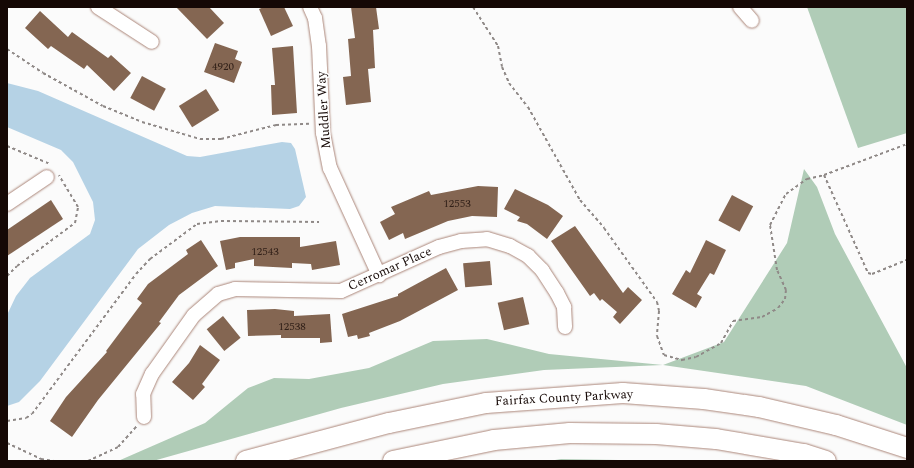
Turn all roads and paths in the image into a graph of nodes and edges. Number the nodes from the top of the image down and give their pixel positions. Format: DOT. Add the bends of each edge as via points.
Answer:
graph roads {
  1 [pos="98,7"];
  2 [pos="310,7"];
  3 [pos="473,7"];
  4 [pos="740,7"];
  5 [pos="752,21"];
  6 [pos="152,42"];
  7 [pos="7,49"];
  8 [pos="309,124"];
  9 [pos="907,144"];
  10 [pos="7,146"];
  11 [pos="52,171"];
  12 [pos="824,175"];
  13 [pos="7,204"];
  14 [pos="319,222"];
  15 [pos="907,260"];
  16 [pos="379,275"];
  17 [pos="7,276"];
  18 [pos="565,327"];
  19 [pos="144,417"];
  20 [pos="7,421"];
  21 [pos="7,443"];
  22 [pos="907,448"];
  23 [pos="54,461"];
  24 [pos="88,461"];
  25 [pos="246,461"];
  26 [pos="393,461"];
  27 [pos="826,461"];
  1 -- 6 [label="street"];
  2 -- 16 [label="street, Muddler Way" via="315,18 319,46 323,133 330,168"];
  3 -- 12 [label="path" via="498,46 502,67 509,83 528,107 580,200 604,228 657,302 657,336 664,355 682,360 696,357 721,343 733,321 762,317 778,308 785,299 786,290 776,270 770,225 792,187"];
  4 -- 5 [label="street"];
  7 -- 8 [label="path" via="43,73 103,106 142,122 200,139 221,140 276,125"];
  9 -- 12 [label="path"];
  10 -- 11 [label="path"];
  11 -- 13 [label="street"];
  11 -- 17 [label="path" via="78,207 79,216 75,223 16,266"];
  12 -- 15 [label="path" via="868,273 872,274"];
  14 -- 20 [label="path" via="210,221 197,224 150,259 136,274 32,414 26,418"];
  16 -- 18 [label="street, Cerromar Place" via="439,247 462,241 487,239 510,246 528,256 542,270 564,307"];
  16 -- 19 [label="street, Cerromar Place" via="341,291 235,289 218,294 194,314 152,374 143,394"];
  19 -- 24 [label="path" via="118,447"];
  21 -- 23 [label="path" via="41,459"];
  22 -- 25 [label="highway, Fairfax County Parkway" via="836,425 758,407 704,399 623,393 486,403 389,423"];
  26 -- 27 [label="highway" via="494,440 570,433 656,434 716,439 804,454"];
}
